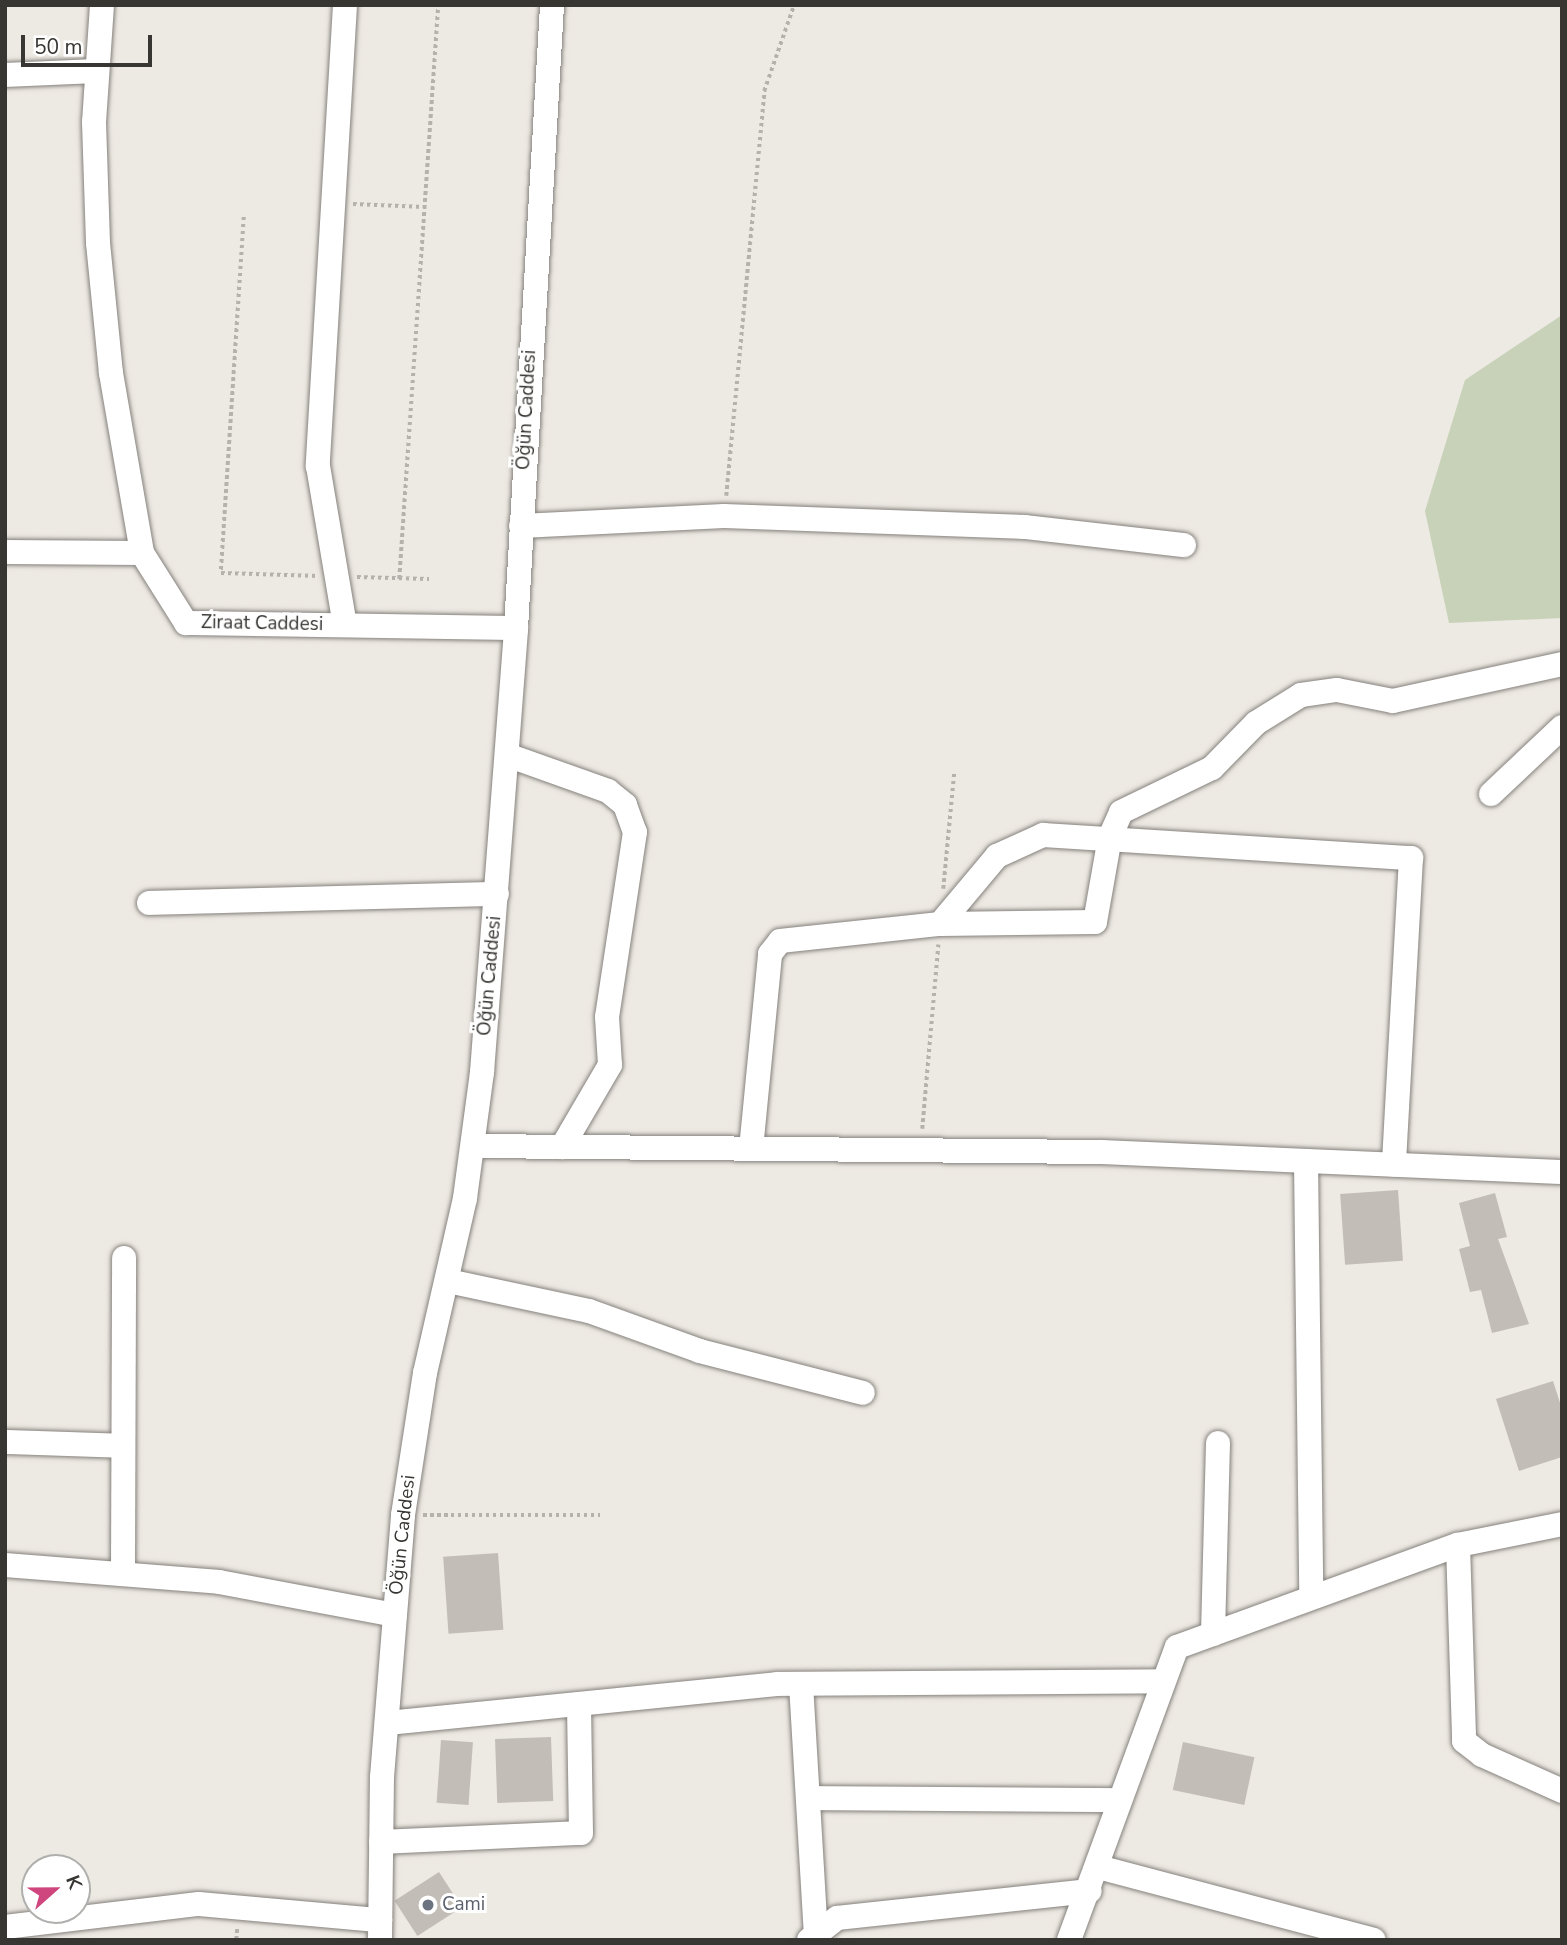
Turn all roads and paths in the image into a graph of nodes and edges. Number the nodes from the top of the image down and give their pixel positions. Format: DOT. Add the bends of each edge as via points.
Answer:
graph roads {
  1 [pos="102,5"];
  2 [pos="345,5"];
  3 [pos="438,5"];
  4 [pos="551,5"];
  5 [pos="794,5"];
  6 [pos="96,71"];
  7 [pos="5,75"];
  8 [pos="333,203"];
  9 [pos="424,207"];
  10 [pos="244,217"];
  11 [pos="724,516"];
  12 [pos="522,526"];
  13 [pos="1184,545"];
  14 [pos="5,552"];
  15 [pos="142,553"];
  16 [pos="337,576"];
  17 [pos="400,579"];
  18 [pos="429,579"];
  19 [pos="345,625"];
  20 [pos="516,628"];
  21 [pos="1562,664"];
  22 [pos="1562,727"];
  23 [pos="507,755"];
  24 [pos="954,772"];
  25 [pos="1491,794"];
  26 [pos="1110,837"];
  27 [pos="497,894"];
  28 [pos="149,903"];
  29 [pos="940,924"];
  30 [pos="472,1146"];
  31 [pos="562,1147"];
  32 [pos="751,1149"];
  33 [pos="920,1150"];
  34 [pos="1306,1161"];
  35 [pos="1394,1165"];
  36 [pos="1560,1172"];
  37 [pos="124,1258"];
  38 [pos="448,1281"];
  39 [pos="863,1393"];
  40 [pos="5,1442"];
  41 [pos="1218,1443"];
  42 [pos="123,1446"];
  43 [pos="403,1515"];
  44 [pos="600,1515"];
  45 [pos="1562,1524"];
  46 [pos="1458,1545"];
  47 [pos="5,1565"];
  48 [pos="123,1572"];
  49 [pos="1311,1597"];
  50 [pos="395,1615"];
  51 [pos="1213,1634"];
  52 [pos="1161,1681"];
  53 [pos="801,1684"];
  54 [pos="579,1704"];
  55 [pos="387,1723"];
  56 [pos="1562,1791"];
  57 [pos="808,1798"];
  58 [pos="1121,1800"];
  59 [pos="381,1842"];
  60 [pos="1098,1867"];
  61 [pos="1090,1891"];
  62 [pos="5,1927"];
  63 [pos="380,1930"];
  64 [pos="812,1937"];
  65 [pos="1069,1940"];
  66 [pos="1374,1940"];
  1 -- 6 [label="street"];
  2 -- 8 [label="street"];
  3 -- 9 [label="path"];
  4 -- 12 [label="street, Öğün Caddesi"];
  5 -- 11 [label="path" via="764,90"];
  6 -- 7 [label="street"];
  6 -- 15 [label="street" via="94,184 104,313"];
  8 -- 9 [label="path"];
  8 -- 16 [label="street" via="318,466"];
  9 -- 17 [label="path"];
  10 -- 16 [label="path" via="221,573"];
  11 -- 12 [label="street"];
  11 -- 13 [label="street" via="1025,527"];
  12 -- 20 [label="street, Öğün Caddesi"];
  14 -- 15 [label="street"];
  15 -- 19 [label="street, Ziraat Caddesi" via="186,623"];
  16 -- 17 [label="path"];
  16 -- 19 [label="street"];
  17 -- 18 [label="path"];
  19 -- 20 [label="street, Ziraat Caddesi"];
  20 -- 23 [label="street, Öğün Caddesi"];
  21 -- 26 [label="street" via="1393,701 1337,690 1301,695 1256,723 1212,768 1127,806"];
  22 -- 25 [label="street"];
  23 -- 27 [label="street, Öğün Caddesi"];
  23 -- 31 [label="street" via="608,791 625,805 635,832 607,1017 610,1065"];
  24 -- 29 [label="path"];
  26 -- 29 [label="street" via="1050,834 1015,845 976,876"];
  26 -- 29 [label="street" via="1095,922"];
  26 -- 35 [label="street" via="1411,858"];
  27 -- 28 [label="street"];
  27 -- 30 [label="street, Öğün Caddesi"];
  29 -- 32 [label="street" via="798,934 774,947"];
  29 -- 33 [label="path"];
  30 -- 31 [label="street"];
  30 -- 38 [label="street, Öğün Caddesi"];
  31 -- 32 [label="street"];
  32 -- 33 [label="street"];
  33 -- 34 [label="street"];
  34 -- 35 [label="street"];
  34 -- 49 [label="street"];
  35 -- 36 [label="street"];
  37 -- 42 [label="street"];
  38 -- 39 [label="street" via="589,1311 701,1351"];
  38 -- 43 [label="street, Öğün Caddesi"];
  40 -- 42 [label="street"];
  41 -- 51 [label="street"];
  42 -- 48 [label="street"];
  43 -- 44 [label="path"];
  43 -- 50 [label="street, Öğün Caddesi"];
  45 -- 46 [label="street"];
  46 -- 49 [label="street"];
  46 -- 56 [label="street" via="1464,1741 1482,1755"];
  47 -- 48 [label="street"];
  48 -- 50 [label="street" via="219,1582"];
  49 -- 51 [label="street"];
  50 -- 55 [label="street, Öğün Caddesi"];
  51 -- 52 [label="street" via="1177,1647"];
  52 -- 53 [label="street"];
  52 -- 58 [label="street"];
  53 -- 54 [label="street"];
  53 -- 57 [label="street"];
  54 -- 55 [label="street"];
  54 -- 59 [label="street" via="581,1833"];
  55 -- 59 [label="street, Öğün Caddesi"];
  57 -- 58 [label="street"];
  57 -- 64 [label="street"];
  58 -- 60 [label="street"];
  59 -- 63 [label="street, Öğün Caddesi"];
  60 -- 61 [label="street"];
  60 -- 66 [label="street"];
  61 -- 64 [label="street" via="837,1918"];
  61 -- 65 [label="street"];
  62 -- 63 [label="street" via="199,1904"];
}
